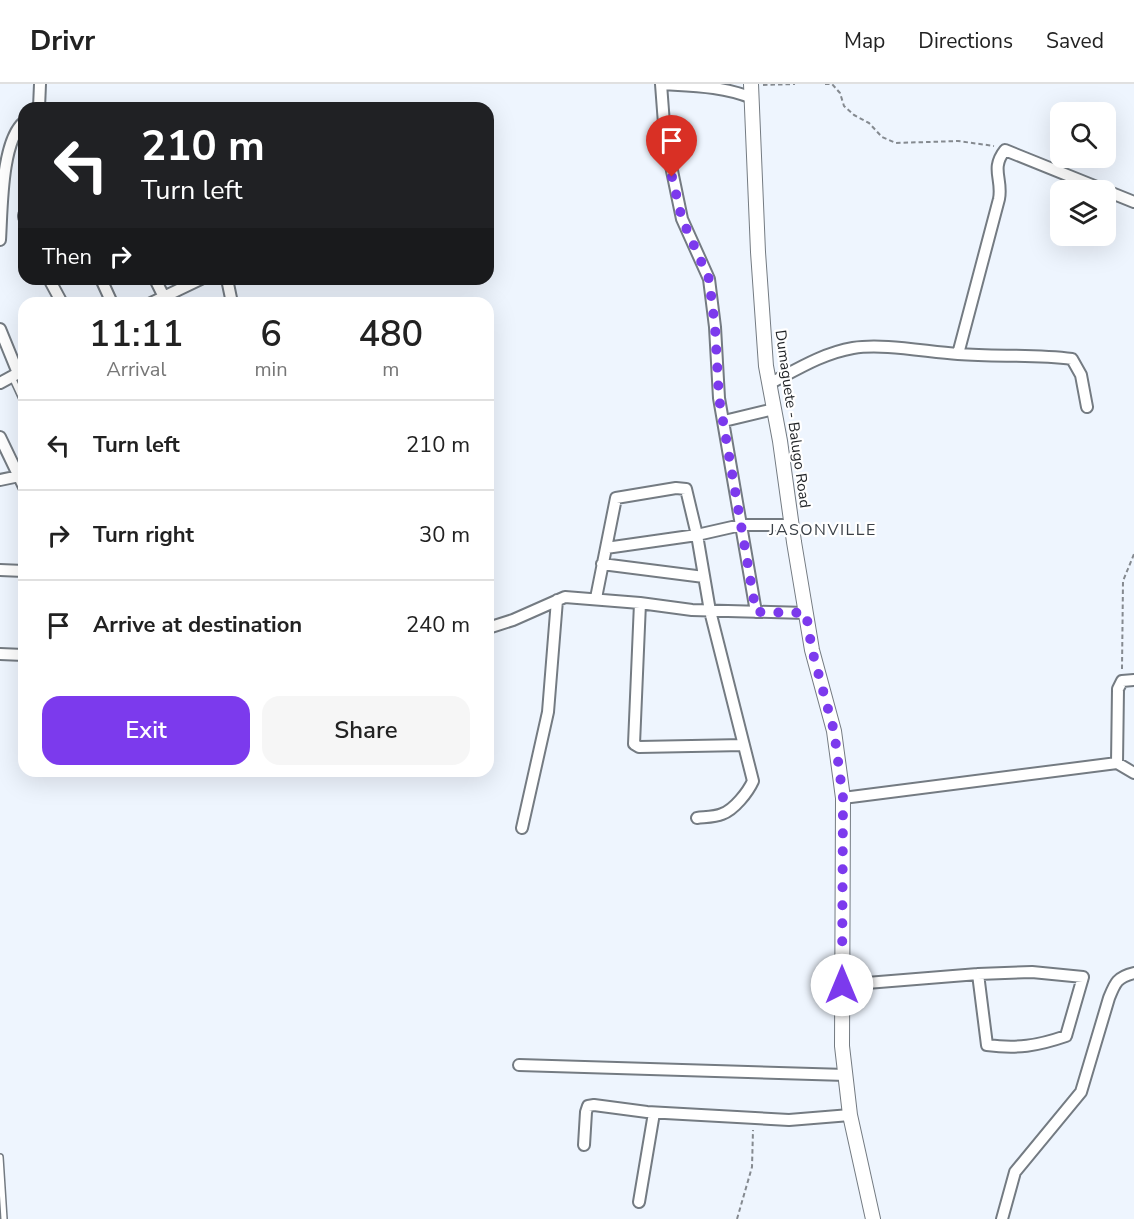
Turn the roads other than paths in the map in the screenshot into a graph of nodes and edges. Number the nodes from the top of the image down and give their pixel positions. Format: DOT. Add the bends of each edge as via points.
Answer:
graph roads {
  1 [pos="40,84"];
  2 [pos="661,84"];
  3 [pos="751,89"];
  4 [pos="39,102"];
  5 [pos="18,130"];
  6 [pos="1134,201"];
  7 [pos="0,240"];
  8 [pos="158,285"];
  9 [pos="189,285"];
  10 [pos="164,297"];
  11 [pos="0,329"];
  12 [pos="958,354"];
  13 [pos="18,373"];
  14 [pos="0,383"];
  15 [pos="769,384"];
  16 [pos="1087,407"];
  17 [pos="774,409"];
  18 [pos="724,421"];
  19 [pos="0,437"];
  20 [pos="18,470"];
  21 [pos="18,476"];
  22 [pos="0,480"];
  23 [pos="741,525"];
  24 [pos="792,525"];
  25 [pos="697,535"];
  26 [pos="606,548"];
  27 [pos="602,564"];
  28 [pos="0,570"];
  29 [pos="18,571"];
  30 [pos="704,577"];
  31 [pos="596,598"];
  32 [pos="557,600"];
  33 [pos="640,603"];
  34 [pos="710,611"];
  35 [pos="756,612"];
  36 [pos="806,613"];
  37 [pos="494,626"];
  38 [pos="0,654"];
  39 [pos="18,655"];
  40 [pos="1134,680"];
  41 [pos="744,745"];
  42 [pos="1117,763"];
  43 [pos="1134,773"];
  44 [pos="843,798"];
  45 [pos="697,818"];
  46 [pos="522,828"];
  47 [pos="1134,973"];
  48 [pos="978,974"];
  49 [pos="842,985"];
  50 [pos="519,1065"];
  51 [pos="846,1075"];
  52 [pos="654,1113"];
  53 [pos="850,1115"];
  54 [pos="584,1145"];
  55 [pos="0,1157"];
  56 [pos="639,1202"];
  57 [pos="4,1219"];
  58 [pos="873,1219"];
  59 [pos="1002,1219"];
  1 -- 4 [label="street"];
  2 -- 3 [label="street" via="738,93"];
  2 -- 18 [label="street" via="665,137 682,219 709,279"];
  3 -- 15 [label="street, Dumaguete - Balugo Road"];
  5 -- 7 [label="street" via="10,145 3,179"];
  6 -- 12 [label="street" via="1005,150 996,167 999,199"];
  8 -- 10 [label="street"];
  9 -- 10 [label="street"];
  11 -- 13 [label="street"];
  12 -- 15 [label="street" via="855,348 829,354"];
  12 -- 16 [label="street" via="1072,359 1081,375"];
  13 -- 14 [label="street"];
  15 -- 17 [label="street, Dumaguete - Balugo Road"];
  17 -- 18 [label="street"];
  17 -- 24 [label="street, Dumaguete - Balugo Road"];
  18 -- 23 [label="street"];
  19 -- 20 [label="street"];
  21 -- 22 [label="street"];
  23 -- 24 [label="street"];
  23 -- 25 [label="street"];
  23 -- 35 [label="street"];
  24 -- 36 [label="street, Dumaguete - Balugo Road"];
  25 -- 26 [label="street"];
  25 -- 26 [label="street" via="686,489 676,488 616,498"];
  25 -- 30 [label="street"];
  26 -- 27 [label="street"];
  27 -- 30 [label="street"];
  27 -- 31 [label="street"];
  28 -- 29 [label="street"];
  30 -- 34 [label="street"];
  31 -- 32 [label="street"];
  31 -- 33 [label="street"];
  32 -- 37 [label="street"];
  32 -- 46 [label="street" via="548,712"];
  33 -- 34 [label="street"];
  33 -- 41 [label="street" via="634,744"];
  34 -- 35 [label="street"];
  34 -- 41 [label="street"];
  35 -- 36 [label="street"];
  36 -- 44 [label="street, Dumaguete - Balugo Road" via="834,731"];
  38 -- 39 [label="street"];
  40 -- 42 [label="street" via="1122,681 1118,689"];
  41 -- 45 [label="street" via="751,786 729,811"];
  42 -- 43 [label="street"];
  42 -- 44 [label="street"];
  44 -- 49 [label="street, Dumaguete - Balugo Road"];
  47 -- 59 [label="street" via="1115,983 1081,1092 1015,1172"];
  48 -- 48 [label="street" via="987,1045 1013,1048 1066,1036 1083,977 1032,972"];
  48 -- 49 [label="street"];
  49 -- 51 [label="street, Dumaguete - Balugo Road"];
  50 -- 51 [label="street"];
  51 -- 53 [label="street, Dumaguete - Balugo Road"];
  52 -- 53 [label="street" via="789,1120"];
  52 -- 54 [label="street" via="588,1106"];
  52 -- 56 [label="street"];
  53 -- 58 [label="street, Dumaguete - Balugo Road"];
  55 -- 57 [label="lane"];
}
